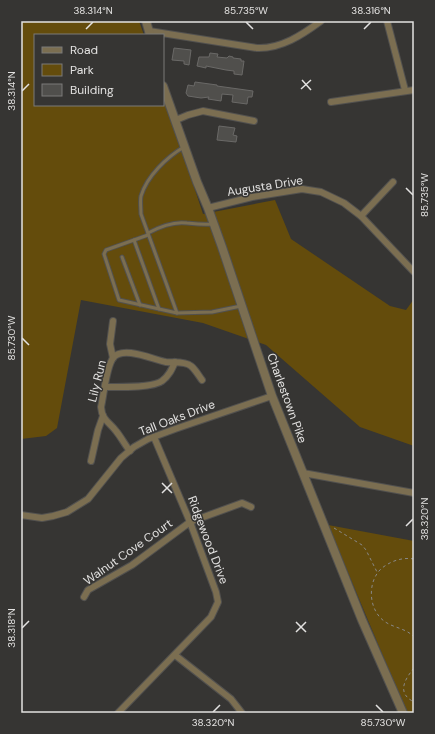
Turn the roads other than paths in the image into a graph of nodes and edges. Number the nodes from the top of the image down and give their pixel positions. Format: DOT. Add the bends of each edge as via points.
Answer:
graph roads {
  1 [pos="146,21"];
  2 [pos="321,21"];
  3 [pos="387,21"];
  4 [pos="149,33"];
  5 [pos="164,35"];
  6 [pos="164,89"];
  7 [pos="405,90"];
  8 [pos="414,90"];
  9 [pos="331,102"];
  10 [pos="176,120"];
  11 [pos="254,121"];
  12 [pos="184,147"];
  13 [pos="392,182"];
  14 [pos="208,208"];
  15 [pos="361,216"];
  16 [pos="214,223"];
  17 [pos="148,234"];
  18 [pos="134,240"];
  19 [pos="122,257"];
  20 [pos="414,272"];
  21 [pos="140,305"];
  22 [pos="242,306"];
  23 [pos="159,309"];
  24 [pos="177,312"];
  25 [pos="113,321"];
  26 [pos="113,358"];
  27 [pos="174,362"];
  28 [pos="202,380"];
  29 [pos="105,387"];
  30 [pos="272,396"];
  31 [pos="103,416"];
  32 [pos="154,437"];
  33 [pos="130,451"];
  34 [pos="91,461"];
  35 [pos="303,473"];
  36 [pos="414,493"];
  37 [pos="251,507"];
  38 [pos="21,515"];
  39 [pos="190,522"];
  40 [pos="84,597"];
  41 [pos="175,655"];
  42 [pos="118,713"];
  43 [pos="242,713"];
  44 [pos="403,713"];
  1 -- 4 [label="street"];
  2 -- 5 [label="street" via="286,43 265,49"];
  3 -- 7 [label="street"];
  6 -- 10 [label="street, Charlestown Pike"];
  7 -- 8 [label="street"];
  7 -- 9 [label="street"];
  10 -- 11 [label="street" via="203,111"];
  10 -- 12 [label="street, Charlestown Pike"];
  12 -- 14 [label="street, Charlestown Pike"];
  12 -- 17 [label="lane" via="173,153 158,169 141,197 141,214"];
  13 -- 15 [label="street"];
  14 -- 15 [label="street, Augusta Drive" via="252,197 302,189 334,197"];
  14 -- 16 [label="street, Charlestown Pike"];
  15 -- 20 [label="street, Augusta Drive"];
  16 -- 17 [label="lane" via="177,223 156,228"];
  16 -- 22 [label="street, Charlestown Pike"];
  17 -- 18 [label="lane"];
  17 -- 24 [label="lane"];
  18 -- 21 [label="lane" via="106,250 104,254 119,300"];
  18 -- 23 [label="lane"];
  19 -- 21 [label="lane"];
  21 -- 23 [label="lane"];
  22 -- 24 [label="lane" via="212,312"];
  22 -- 30 [label="street, Charlestown Pike"];
  23 -- 24 [label="lane"];
  25 -- 26 [label="street" via="110,344"];
  26 -- 27 [label="street, Lily Run" via="124,353"];
  26 -- 29 [label="street, Lily Run"];
  27 -- 28 [label="street, Lily Run" via="191,365"];
  27 -- 29 [label="street" via="171,371 162,381 154,384"];
  29 -- 31 [label="street, Lily Run" via="101,406"];
  30 -- 32 [label="street, Tall Oaks Drive"];
  30 -- 35 [label="street, Charlestown Pike"];
  31 -- 33 [label="street, Lily Run"];
  31 -- 34 [label="street"];
  32 -- 33 [label="street, Tall Oaks Drive"];
  32 -- 39 [label="street, Ridgewood Drive"];
  33 -- 38 [label="street, Tall Oaks Drive" via="121,458 88,499 75,508 42,518"];
  35 -- 36 [label="street"];
  35 -- 44 [label="street, Charlestown Pike" via="362,620"];
  37 -- 39 [label="street, Walnut Cove Court" via="242,503"];
  39 -- 40 [label="street, Walnut Cove Court" via="132,565 88,590"];
  39 -- 41 [label="street, Ridgewood Drive" via="218,602 211,616"];
  41 -- 42 [label="street, Ridgewood Drive"];
  41 -- 43 [label="street" via="230,699"];
}
